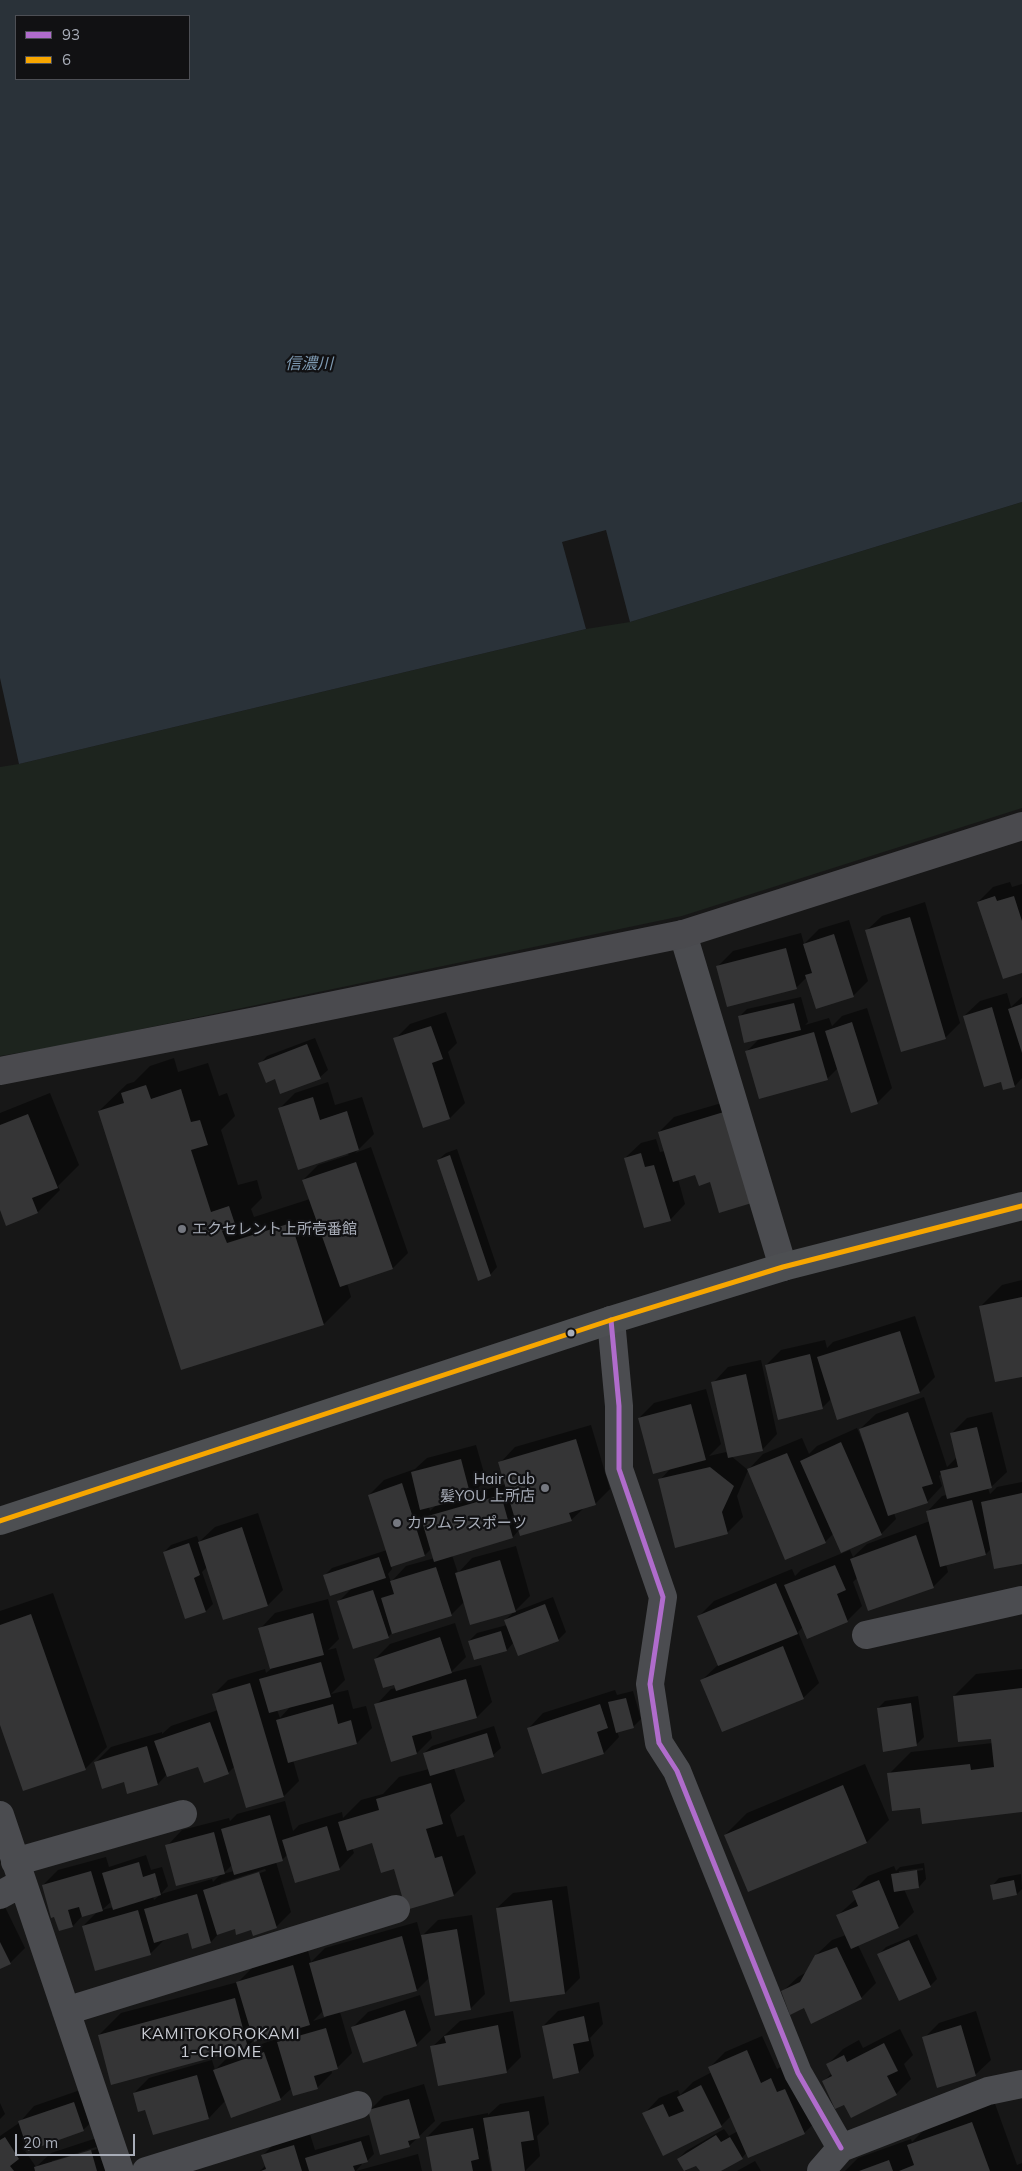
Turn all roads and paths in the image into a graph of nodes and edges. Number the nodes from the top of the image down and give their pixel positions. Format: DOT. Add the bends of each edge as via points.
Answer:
graph roads {
  1 [pos="1022,826"];
  2 [pos="683,934"];
  3 [pos="0,1071"];
  4 [pos="1022,1206"];
  5 [pos="783,1267"];
  6 [pos="611,1320"];
  7 [pos="0,1521"];
  8 [pos="1022,1600"];
  9 [pos="866,1635"];
  10 [pos="183,1814"];
  11 [pos="0,1815"];
  12 [pos="13,1880"];
  13 [pos="396,1909"];
  14 [pos="66,2011"];
  15 [pos="1022,2084"];
  16 [pos="358,2104"];
  17 [pos="841,2148"];
  18 [pos="120,2171"];
  19 [pos="146,2171"];
  20 [pos="822,2171"];
  1 -- 2 [label="street"];
  2 -- 3 [label="street"];
  2 -- 5 [label="street"];
  4 -- 5 [label="main road"];
  5 -- 6 [label="main road"];
  6 -- 7 [label="main road"];
  6 -- 17 [label="street" via="620,1406 619,1469 663,1597 650,1684 659,1742 677,1771 798,2073"];
  8 -- 9 [label="street"];
  10 -- 12 [label="street"];
  11 -- 12 [label="street"];
  12 -- 14 [label="street"];
  13 -- 14 [label="street"];
  14 -- 18 [label="street"];
  15 -- 17 [label="street" via="988,2091"];
  16 -- 19 [label="street"];
  17 -- 20 [label="street"];
}
